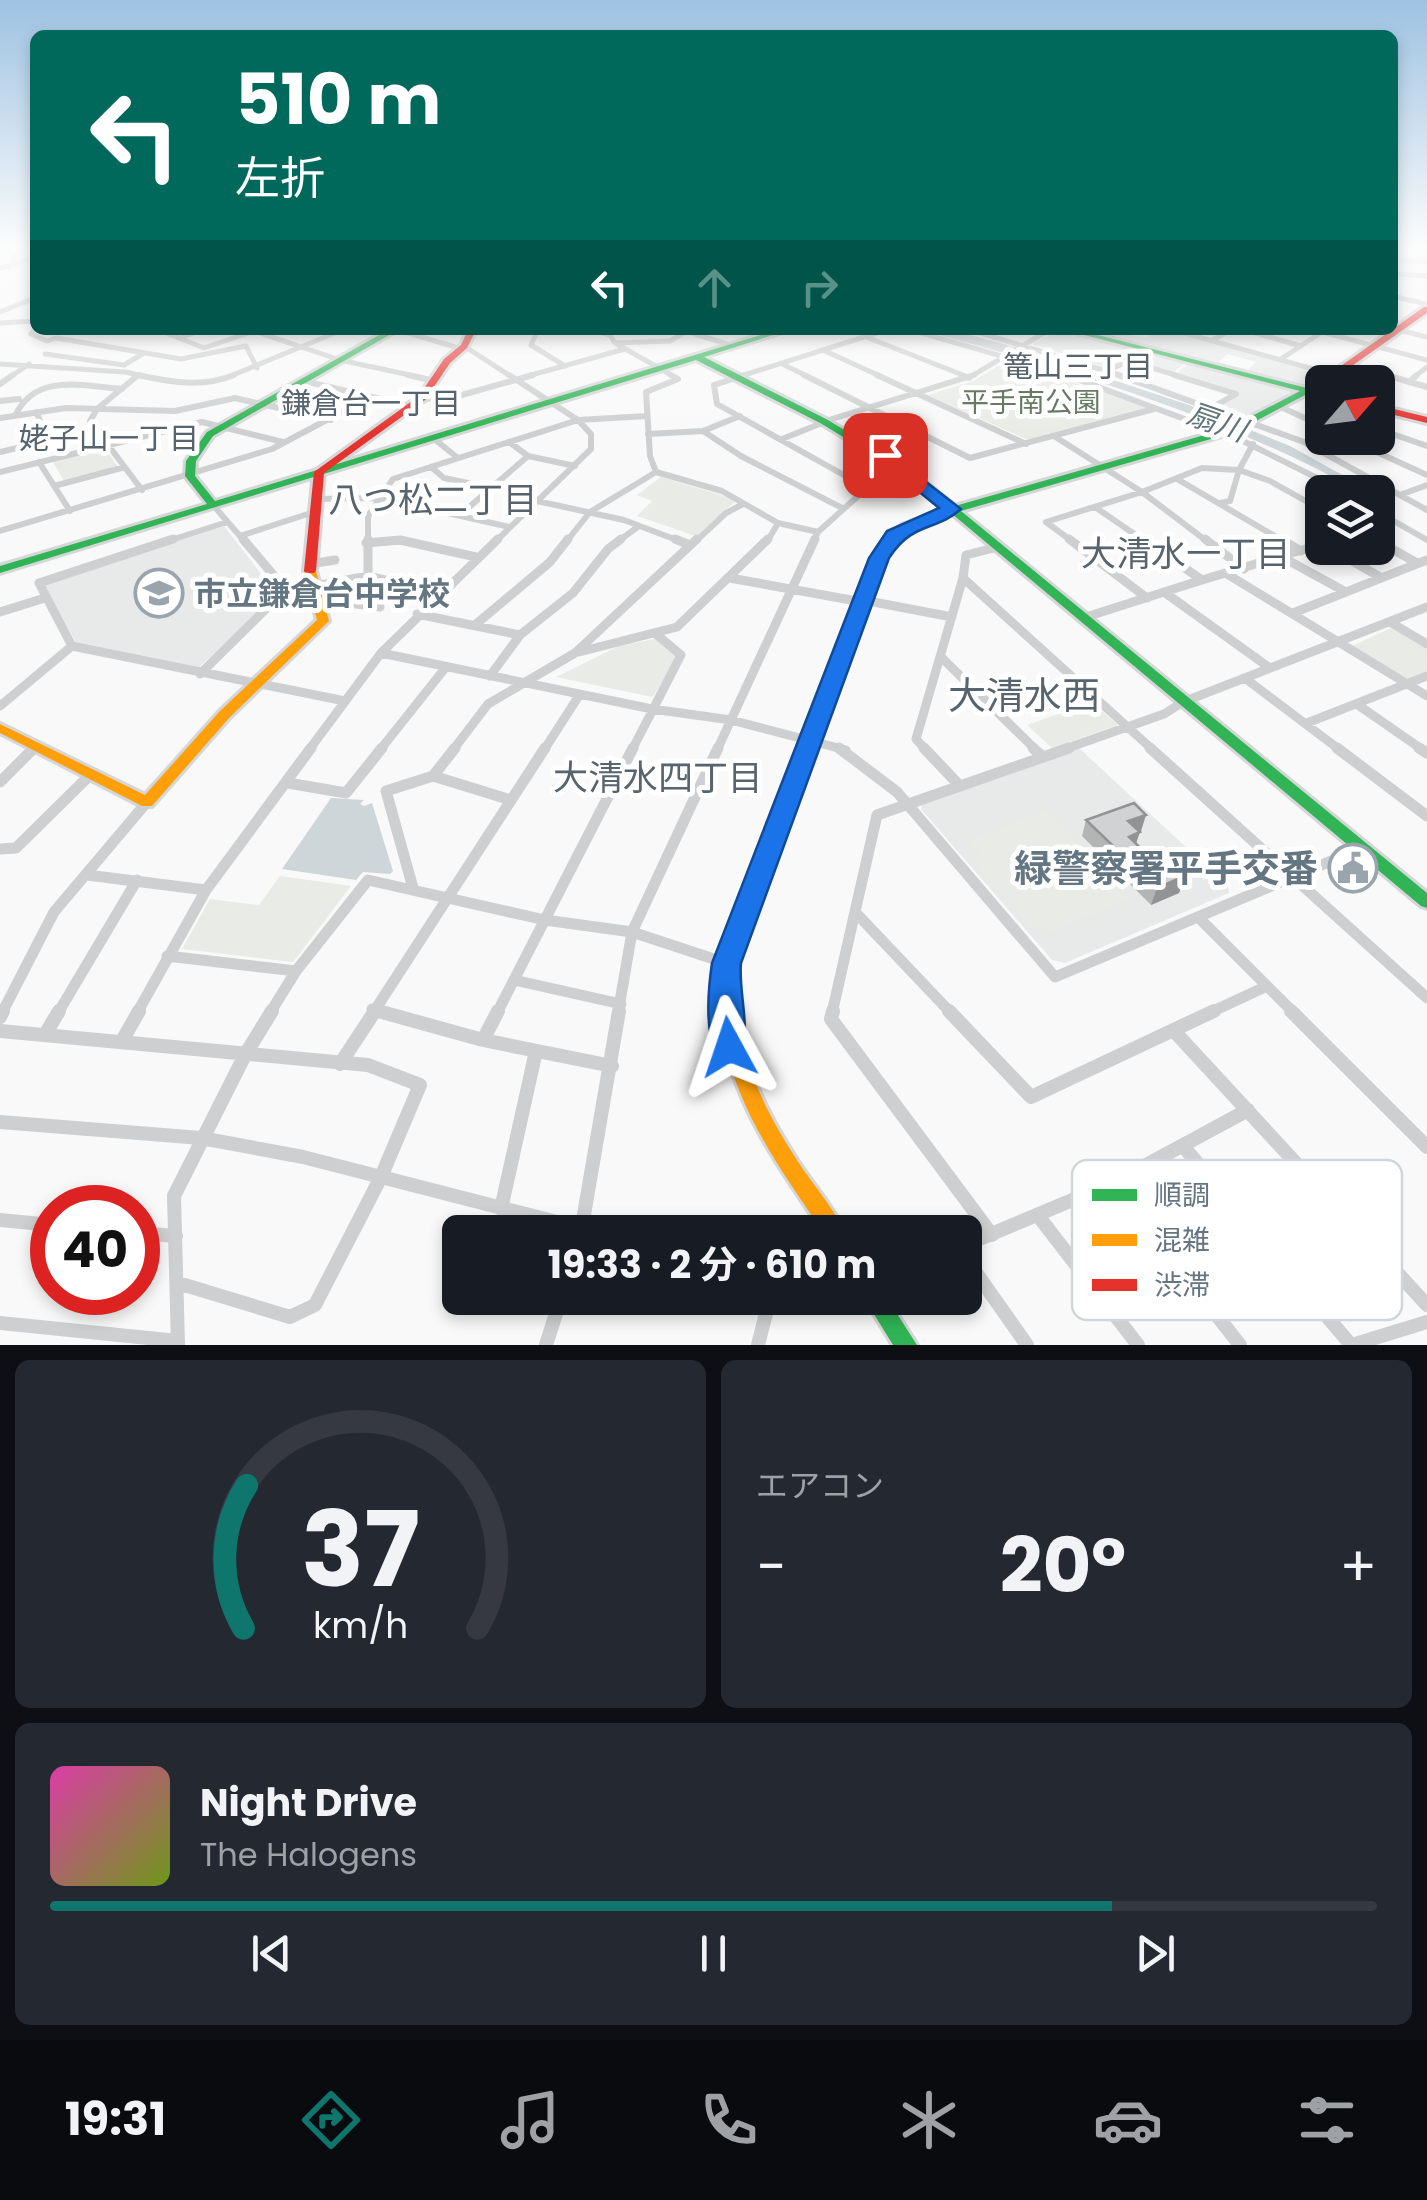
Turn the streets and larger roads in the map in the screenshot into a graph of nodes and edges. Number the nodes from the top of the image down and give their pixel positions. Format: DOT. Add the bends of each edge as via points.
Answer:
graph roads {
  1 [pos="1424,309"];
  2 [pos="30,322"];
  3 [pos="0,323"];
  4 [pos="1398,330"];
  5 [pos="34,335"];
  6 [pos="177,335"];
  7 [pos="188,335"];
  8 [pos="240,335"];
  9 [pos="269,335"];
  10 [pos="327,335"];
  11 [pos="387,335"];
  12 [pos="415,335"];
  13 [pos="469,335"];
  14 [pos="535,335"];
  15 [pos="610,335"];
  16 [pos="679,335"];
  17 [pos="701,335"];
  18 [pos="769,335"];
  19 [pos="874,335"];
  20 [pos="930,335"];
  21 [pos="987,335"];
  22 [pos="1042,335"];
  23 [pos="1091,335"];
  24 [pos="1101,335"];
  25 [pos="1191,335"];
  26 [pos="1221,335"];
  27 [pos="1262,335"];
  28 [pos="1315,335"];
  29 [pos="1334,335"];
  30 [pos="1392,335"];
  31 [pos="182,337"];
  32 [pos="1427,337"];
  33 [pos="866,338"];
  34 [pos="47,340"];
  35 [pos="1211,341"];
  36 [pos="615,343"];
  37 [pos="733,346"];
  38 [pos="1023,346"];
  39 [pos="1301,346"];
  40 [pos="306,347"];
  41 [pos="463,347"];
  42 [pos="1376,347"];
  43 [pos="625,349"];
  44 [pos="823,350"];
  45 [pos="144,353"];
  46 [pos="44,354"];
  47 [pos="1008,355"];
  48 [pos="168,357"];
  49 [pos="697,357"];
  50 [pos="1281,359"];
  51 [pos="340,360"];
  52 [pos="780,363"];
  53 [pos="1427,363"];
  54 [pos="0,364"];
  55 [pos="29,364"];
  56 [pos="1352,365"];
  57 [pos="565,366"];
  58 [pos="258,368"];
  59 [pos="660,368"];
  60 [pos="1108,370"];
  61 [pos="137,376"];
  62 [pos="1305,376"];
  63 [pos="737,378"];
  64 [pos="969,378"];
  65 [pos="1395,378"];
  66 [pos="154,379"];
  67 [pos="518,380"];
  68 [pos="304,381"];
  69 [pos="435,381"];
  70 [pos="1305,382"];
  71 [pos="1410,382"];
  72 [pos="1305,383"];
  73 [pos="0,384"];
  74 [pos="1427,386"];
  75 [pos="122,389"];
  76 [pos="918,394"];
  77 [pos="1305,395"];
  78 [pos="370,397"];
  79 [pos="19,399"];
  80 [pos="0,401"];
  81 [pos="416,402"];
  82 [pos="552,402"];
  83 [pos="262,404"];
  84 [pos="872,407"];
  85 [pos="1157,408"];
  86 [pos="1212,408"];
  87 [pos="1283,408"];
  88 [pos="97,409"];
  89 [pos="1395,411"];
  90 [pos="36,412"];
  91 [pos="15,416"];
  92 [pos="647,416"];
  93 [pos="740,416"];
  94 [pos="0,418"];
  95 [pos="1305,418"];
  96 [pos="1427,419"];
  97 [pos="330,420"];
  98 [pos="578,420"];
  99 [pos="825,422"];
  100 [pos="1250,424"];
  101 [pos="218,428"];
  102 [pos="96,429"];
  103 [pos="703,431"];
  104 [pos="1228,432"];
  105 [pos="648,434"];
  106 [pos="1395,434"];
  107 [pos="1054,436"];
  108 [pos="433,438"];
  109 [pos="782,438"];
  110 [pos="49,440"];
  111 [pos="286,442"];
  112 [pos="509,442"];
  113 [pos="1026,444"];
  114 [pos="1253,444"];
  115 [pos="108,445"];
  116 [pos="1427,446"];
  117 [pos="1,450"];
  118 [pos="1383,455"];
  119 [pos="528,456"];
  120 [pos="458,458"];
  121 [pos="39,462"];
  122 [pos="575,466"];
  123 [pos="1103,466"];
  124 [pos="431,467"];
  125 [pos="125,468"];
  126 [pos="1238,470"];
  127 [pos="0,472"];
  128 [pos="319,472"];
  129 [pos="656,472"];
  130 [pos="1312,475"];
  131 [pos="1427,475"];
  132 [pos="190,476"];
  133 [pos="1177,480"];
  134 [pos="1427,485"];
  135 [pos="54,486"];
  136 [pos="492,488"];
  137 [pos="142,490"];
  138 [pos="1142,492"];
  139 [pos="1400,495"];
  140 [pos="380,498"];
  141 [pos="537,501"];
  142 [pos="1305,501"];
  143 [pos="1219,503"];
  144 [pos="743,504"];
  145 [pos="213,505"];
  146 [pos="315,506"];
  147 [pos="1095,507"];
  148 [pos="952,509"];
  149 [pos="844,510"];
  150 [pos="1427,510"];
  151 [pos="70,511"];
  152 [pos="590,512"];
  153 [pos="460,516"];
  154 [pos="0,520"];
  155 [pos="227,522"];
  156 [pos="1395,522"];
  157 [pos="778,523"];
  158 [pos="639,526"];
  159 [pos="510,527"];
  160 [pos="3,530"];
  161 [pos="818,532"];
  162 [pos="240,536"];
  163 [pos="1427,540"];
  164 [pos="366,543"];
  165 [pos="690,544"];
  166 [pos="998,547"];
  167 [pos="1395,549"];
  168 [pos="1305,550"];
  169 [pos="1301,551"];
  170 [pos="476,557"];
  171 [pos="1282,557"];
  172 [pos="335,560"];
  173 [pos="1422,562"];
  174 [pos="310,564"];
  175 [pos="1360,565"];
  176 [pos="0,570"];
  177 [pos="1244,570"];
  178 [pos="1226,574"];
  179 [pos="368,576"];
  180 [pos="1380,576"];
  181 [pos="730,578"];
  182 [pos="964,578"];
  183 [pos="1202,580"];
  184 [pos="792,588"];
  185 [pos="316,589"];
  186 [pos="1164,592"];
  187 [pos="1344,592"];
  188 [pos="439,593"];
  189 [pos="278,597"];
  190 [pos="45,598"];
  191 [pos="1147,598"];
  192 [pos="862,601"];
  193 [pos="380,606"];
  194 [pos="1427,607"];
  195 [pos="321,608"];
  196 [pos="0,612"];
  197 [pos="1293,612"];
  198 [pos="417,614"];
  199 [pos="952,616"];
  200 [pos="1083,618"];
  201 [pos="1390,622"];
  202 [pos="475,626"];
  203 [pos="656,634"];
  204 [pos="520,635"];
  205 [pos="1340,642"];
  206 [pos="1427,644"];
  207 [pos="72,646"];
  208 [pos="381,653"];
  209 [pos="575,653"];
  210 [pos="941,657"];
  211 [pos="446,667"];
  212 [pos="1270,668"];
  213 [pos="200,674"];
  214 [pos="490,676"];
  215 [pos="1427,676"];
  216 [pos="1246,678"];
  217 [pos="256,684"];
  218 [pos="525,684"];
  219 [pos="1409,684"];
  220 [pos="580,694"];
  221 [pos="1427,696"];
  222 [pos="345,701"];
  223 [pos="1183,702"];
  224 [pos="1358,705"];
  225 [pos="0,706"];
  226 [pos="652,709"];
  227 [pos="730,720"];
  228 [pos="1307,723"];
  229 [pos="1127,727"];
  230 [pos="0,728"];
  231 [pos="811,738"];
  232 [pos="36,746"];
  233 [pos="1427,753"];
  234 [pos="1042,756"];
  235 [pos="91,774"];
  236 [pos="433,776"];
  237 [pos="0,782"];
  238 [pos="288,783"];
  239 [pos="959,784"];
  240 [pos="511,800"];
  241 [pos="147,802"];
  242 [pos="908,805"];
  243 [pos="1427,816"];
  244 [pos="1362,848"];
  245 [pos="0,849"];
  246 [pos="87,875"];
  247 [pos="1295,877"];
  248 [pos="138,880"];
  249 [pos="413,888"];
  250 [pos="206,890"];
  251 [pos="446,900"];
  252 [pos="1427,902"];
  253 [pos="856,912"];
  254 [pos="1200,919"];
  255 [pos="545,920"];
  256 [pos="632,932"];
  257 [pos="167,956"];
  258 [pos="726,963"];
  259 [pos="296,972"];
  260 [pos="514,980"];
  261 [pos="1266,988"];
  262 [pos="1427,998"];
  263 [pos="621,1004"];
  264 [pos="372,1009"];
  265 [pos="0,1017"];
  266 [pos="1174,1030"];
  267 [pos="0,1031"];
  268 [pos="46,1032"];
  269 [pos="483,1040"];
  270 [pos="122,1041"];
  271 [pos="536,1050"];
  272 [pos="244,1055"];
  273 [pos="340,1064"];
  274 [pos="612,1066"];
  275 [pos="1248,1110"];
  276 [pos="0,1122"];
  277 [pos="201,1138"];
  278 [pos="1183,1146"];
  279 [pos="1427,1146"];
  280 [pos="1157,1160"];
  281 [pos="1195,1160"];
  282 [pos="1294,1160"];
  283 [pos="381,1177"];
  284 [pos="1072,1201"];
  285 [pos="501,1209"];
  286 [pos="524,1215"];
  287 [pos="589,1215"];
  288 [pos="820,1215"];
  289 [pos="1039,1216"];
  290 [pos="0,1220"];
  291 [pos="30,1223"];
  292 [pos="160,1235"];
  293 [pos="992,1235"];
  294 [pos="176,1236"];
  295 [pos="982,1239"];
  296 [pos="1072,1259"];
  297 [pos="1402,1278"];
  298 [pos="982,1281"];
  299 [pos="178,1283"];
  300 [pos="1427,1305"];
  301 [pos="556,1315"];
  302 [pos="766,1315"];
  303 [pos="886,1315"];
  304 [pos="1119,1320"];
  305 [pos="1220,1320"];
  306 [pos="1330,1320"];
  307 [pos="1427,1322"];
  308 [pos="0,1323"];
  309 [pos="178,1343"];
  310 [pos="546,1345"];
  311 [pos="758,1345"];
  312 [pos="906,1345"];
  313 [pos="1028,1345"];
  314 [pos="1138,1345"];
  315 [pos="1240,1345"];
  316 [pos="1351,1345"];
  1 -- 4 [label="street"];
  2 -- 3 [label="street"];
  4 -- 32 [label="street"];
  5 -- 34 [label="street"];
  6 -- 31 [label="street"];
  7 -- 31 [label="street"];
  8 -- 31 [label="street" via="204,348"];
  9 -- 40 [label="street"];
  10 -- 40 [label="street"];
  11 -- 51 [label="street"];
  12 -- 41 [label="street"];
  13 -- 41 [label="street"];
  14 -- 57 [label="street" via="530,345"];
  15 -- 36 [label="street"];
  16 -- 36 [label="street"];
  17 -- 37 [label="street"];
  18 -- 37 [label="street"];
  19 -- 33 [label="street"];
  20 -- 47 [label="street"];
  21 -- 38 [label="street"];
  22 -- 38 [label="street"];
  23 -- 72 [label="street"];
  24 -- 70 [label="street"];
  25 -- 35 [label="street"];
  26 -- 35 [label="street"];
  27 -- 39 [label="street"];
  28 -- 39 [label="street"];
  29 -- 42 [label="street"];
  30 -- 42 [label="street"];
  33 -- 44 [label="street"];
  33 -- 64 [label="street"];
  34 -- 45 [label="street"];
  34 -- 46 [label="street" via="52,346"];
  35 -- 50 [label="street"];
  36 -- 43 [label="street"];
  37 -- 49 [label="street"];
  38 -- 47 [label="street"];
  38 -- 60 [label="street"];
  39 -- 50 [label="street"];
  40 -- 51 [label="street"];
  40 -- 58 [label="street"];
  41 -- 67 [label="street"];
  41 -- 69 [label="street"];
  42 -- 53 [label="street"];
  42 -- 56 [label="street"];
  43 -- 57 [label="street"];
  43 -- 59 [label="street"];
  44 -- 52 [label="street"];
  44 -- 76 [label="street"];
  45 -- 46 [label="street" via="124,365"];
  45 -- 48 [label="street"];
  46 -- 55 [label="street"];
  47 -- 64 [label="street"];
  47 -- 85 [label="street"];
  48 -- 58 [label="street" via="246,346"];
  48 -- 66 [label="street"];
  49 -- 59 [label="street"];
  49 -- 63 [label="street"];
  50 -- 62 [label="street"];
  51 -- 68 [label="street"];
  51 -- 69 [label="street"];
  52 -- 63 [label="street"];
  52 -- 84 [label="street"];
  53 -- 71 [label="street"];
  54 -- 55 [label="street"];
  55 -- 61 [label="street"];
  55 -- 73 [label="street"];
  57 -- 67 [label="street"];
  58 -- 66 [label="street" via="218,380"];
  59 -- 82 [label="street"];
  59 -- 92 [label="street" via="678,380 647,390"];
  60 -- 86 [label="street"];
  60 -- 86 [label="street" via="1128,361 1236,394"];
  61 -- 66 [label="street"];
  61 -- 75 [label="street"];
  63 -- 93 [label="street" via="714,385 718,404"];
  63 -- 99 [label="street"];
  64 -- 76 [label="street"];
  65 -- 71 [label="street"];
  67 -- 81 [label="street"];
  67 -- 82 [label="street"];
  68 -- 78 [label="street"];
  68 -- 83 [label="street"];
  69 -- 81 [label="street"];
  71 -- 74 [label="street"];
  75 -- 79 [label="street" via="37,385"];
  75 -- 88 [label="street"];
  76 -- 84 [label="street"];
  76 -- 113 [label="street"];
  77 -- 87 [label="street"];
  78 -- 81 [label="street"];
  78 -- 97 [label="street"];
  79 -- 80 [label="street"];
  79 -- 91 [label="street"];
  81 -- 128 [label="street"];
  82 -- 98 [label="street"];
  82 -- 108 [label="street"];
  83 -- 88 [label="street" via="235,398 176,411"];
  83 -- 97 [label="street"];
  83 -- 101 [label="street"];
  84 -- 99 [label="street"];
  84 -- 113 [label="street" via="970,458"];
  85 -- 104 [label="street"];
  85 -- 107 [label="street"];
  86 -- 100 [label="street"];
  87 -- 95 [label="street"];
  87 -- 100 [label="street"];
  88 -- 90 [label="street"];
  88 -- 102 [label="street" via="90,417"];
  89 -- 96 [label="street"];
  90 -- 91 [label="street"];
  90 -- 110 [label="street"];
  91 -- 94 [label="street"];
  92 -- 98 [label="street"];
  92 -- 105 [label="street"];
  93 -- 103 [label="street"];
  93 -- 109 [label="street"];
  97 -- 111 [label="street"];
  98 -- 112 [label="street"];
  98 -- 122 [label="street" via="592,444"];
  99 -- 109 [label="street"];
  99 -- 148 [label="street" via="885,455"];
  100 -- 104 [label="street"];
  100 -- 139 [label="street" via="1304,442"];
  101 -- 111 [label="street"];
  101 -- 115 [label="street" via="202,422"];
  101 -- 132 [label="street" via="196,451"];
  102 -- 110 [label="street"];
  102 -- 115 [label="street"];
  103 -- 105 [label="street"];
  103 -- 149 [label="street"];
  104 -- 114 [label="street"];
  104 -- 123 [label="street"];
  105 -- 129 [label="street"];
  106 -- 116 [label="street"];
  107 -- 113 [label="street"];
  107 -- 123 [label="street"];
  108 -- 120 [label="street"];
  108 -- 128 [label="street"];
  109 -- 149 [label="street" via="867,488"];
  110 -- 117 [label="street"];
  111 -- 132 [label="street"];
  112 -- 119 [label="street"];
  112 -- 120 [label="street"];
  114 -- 126 [label="street"];
  114 -- 130 [label="street"];
  115 -- 121 [label="street"];
  115 -- 125 [label="street"];
  118 -- 131 [label="street"];
  119 -- 122 [label="street"];
  119 -- 136 [label="street"];
  120 -- 124 [label="street"];
  121 -- 127 [label="street"];
  121 -- 135 [label="street"];
  122 -- 141 [label="street"];
  123 -- 138 [label="street"];
  123 -- 148 [label="street"];
  124 -- 136 [label="street" via="444,478"];
  124 -- 140 [label="street" via="394,478"];
  125 -- 135 [label="street"];
  125 -- 137 [label="street"];
  126 -- 133 [label="street" via="1202,468"];
  126 -- 142 [label="street"];
  126 -- 143 [label="street" via="1230,500"];
  128 -- 145 [label="street"];
  128 -- 146 [label="street"];
  129 -- 144 [label="street"];
  129 -- 152 [label="street"];
  132 -- 137 [label="street"];
  132 -- 145 [label="street"];
  133 -- 138 [label="street"];
  133 -- 143 [label="street"];
  134 -- 139 [label="street"];
  135 -- 151 [label="street"];
  136 -- 153 [label="street"];
  137 -- 151 [label="street"];
  138 -- 147 [label="street"];
  138 -- 177 [label="street"];
  139 -- 150 [label="street"];
  140 -- 146 [label="street"];
  140 -- 153 [label="street"];
  140 -- 164 [label="street" via="368,516"];
  141 -- 152 [label="street"];
  141 -- 159 [label="street"];
  143 -- 169 [label="street"];
  144 -- 157 [label="street"];
  144 -- 165 [label="street"];
  145 -- 155 [label="street"];
  145 -- 176 [label="street"];
  146 -- 162 [label="street"];
  146 -- 174 [label="street"];
  147 -- 183 [label="street"];
  147 -- 191 [label="street" via="1046,522"];
  148 -- 166 [label="street"];
  148 -- 192 [label="street" via="894,535"];
  149 -- 161 [label="street"];
  151 -- 160 [label="street"];
  152 -- 158 [label="street"];
  152 -- 202 [label="street" via="550,562"];
  153 -- 159 [label="street"];
  154 -- 160 [label="street"];
  155 -- 162 [label="street"];
  155 -- 190 [label="street" via="43,580 38,583"];
  156 -- 163 [label="street"];
  157 -- 161 [label="street"];
  157 -- 181 [label="street"];
  158 -- 165 [label="street"];
  158 -- 204 [label="street"];
  159 -- 170 [label="street"];
  161 -- 184 [label="street"];
  162 -- 189 [label="street" via="275,576"];
  164 -- 170 [label="street" via="400,540"];
  164 -- 179 [label="street"];
  165 -- 209 [label="street"];
  166 -- 182 [label="street" via="966,555"];
  166 -- 200 [label="street"];
  167 -- 173 [label="street"];
  168 -- 169 [label="street"];
  169 -- 171 [label="street"];
  170 -- 188 [label="street"];
  171 -- 177 [label="street"];
  171 -- 187 [label="street"];
  172 -- 174 [label="street"];
  173 -- 180 [label="street"];
  174 -- 185 [label="street"];
  175 -- 180 [label="street"];
  177 -- 178 [label="street"];
  178 -- 183 [label="street"];
  178 -- 197 [label="street"];
  179 -- 185 [label="street"];
  179 -- 188 [label="street"];
  180 -- 187 [label="street"];
  181 -- 184 [label="street"];
  181 -- 203 [label="street" via="677,627"];
  182 -- 199 [label="street"];
  182 -- 229 [label="street"];
  183 -- 186 [label="street"];
  184 -- 192 [label="street"];
  184 -- 227 [label="street"];
  185 -- 189 [label="street"];
  185 -- 195 [label="street"];
  186 -- 191 [label="street"];
  186 -- 212 [label="street"];
  187 -- 197 [label="street"];
  188 -- 198 [label="street"];
  189 -- 213 [label="street"];
  190 -- 196 [label="street"];
  190 -- 207 [label="street"];
  191 -- 200 [label="street"];
  192 -- 199 [label="street"];
  192 -- 231 [label="street"];
  193 -- 195 [label="street"];
  194 -- 201 [label="street"];
  195 -- 217 [label="street" via="324,620 306,644"];
  197 -- 205 [label="street"];
  198 -- 202 [label="street"];
  198 -- 208 [label="street"];
  199 -- 210 [label="street"];
  200 -- 223 [label="street"];
  201 -- 205 [label="street"];
  201 -- 206 [label="street"];
  202 -- 204 [label="street"];
  203 -- 209 [label="street"];
  203 -- 226 [label="street" via="681,655"];
  204 -- 214 [label="street"];
  205 -- 212 [label="street"];
  205 -- 219 [label="street"];
  207 -- 213 [label="street"];
  207 -- 225 [label="street"];
  208 -- 211 [label="street"];
  208 -- 222 [label="street"];
  209 -- 218 [label="street"];
  210 -- 234 [label="street"];
  210 -- 239 [label="street" via="916,739"];
  211 -- 214 [label="street"];
  211 -- 238 [label="street" via="346,793"];
  212 -- 216 [label="street"];
  213 -- 217 [label="street"];
  214 -- 218 [label="street"];
  215 -- 219 [label="street"];
  216 -- 223 [label="street"];
  216 -- 228 [label="street"];
  217 -- 222 [label="street"];
  217 -- 241 [label="street"];
  218 -- 220 [label="street"];
  218 -- 236 [label="street" via="488,704"];
  219 -- 221 [label="street"];
  219 -- 224 [label="street"];
  220 -- 226 [label="street"];
  220 -- 240 [label="street"];
  222 -- 238 [label="street"];
  223 -- 229 [label="street"];
  223 -- 244 [label="street"];
  224 -- 228 [label="street"];
  224 -- 233 [label="street"];
  226 -- 227 [label="street"];
  226 -- 255 [label="street"];
  227 -- 231 [label="street"];
  227 -- 256 [label="street"];
  228 -- 243 [label="street"];
  229 -- 234 [label="street"];
  229 -- 247 [label="street"];
  230 -- 232 [label="street"];
  231 -- 242 [label="street" via="866,763"];
  231 -- 258 [label="street"];
  232 -- 235 [label="street"];
  232 -- 237 [label="street"];
  234 -- 239 [label="street"];
  235 -- 241 [label="street"];
  235 -- 245 [label="street" via="16,848"];
  236 -- 240 [label="street"];
  236 -- 249 [label="street" via="386,791"];
  238 -- 250 [label="street"];
  239 -- 242 [label="street"];
  240 -- 251 [label="street"];
  241 -- 246 [label="street"];
  242 -- 253 [label="street" via="878,816"];
  242 -- 254 [label="street" via="1055,977"];
  244 -- 247 [label="street"];
  244 -- 252 [label="street"];
  246 -- 248 [label="street"];
  246 -- 265 [label="street" via="54,912"];
  247 -- 254 [label="street"];
  247 -- 262 [label="street"];
  248 -- 250 [label="street"];
  248 -- 268 [label="street"];
  249 -- 251 [label="street"];
  249 -- 259 [label="street" via="368,880"];
  250 -- 257 [label="street"];
  251 -- 255 [label="street"];
  251 -- 264 [label="street"];
  253 -- 266 [label="street" via="1031,1096"];
  253 -- 293 [label="street" via="831,1019"];
  254 -- 261 [label="street"];
  255 -- 256 [label="street"];
  255 -- 260 [label="street"];
  256 -- 258 [label="street"];
  256 -- 263 [label="street"];
  257 -- 259 [label="street"];
  257 -- 270 [label="street"];
  258 -- 288 [label="street" via="725,1017 740,1078"];
  259 -- 272 [label="street"];
  260 -- 263 [label="street"];
  260 -- 269 [label="street"];
  261 -- 266 [label="street"];
  261 -- 279 [label="street"];
  263 -- 274 [label="street"];
  264 -- 269 [label="street"];
  264 -- 273 [label="street"];
  266 -- 275 [label="street"];
  267 -- 268 [label="street"];
  268 -- 270 [label="street"];
  269 -- 271 [label="street"];
  270 -- 272 [label="street"];
  271 -- 274 [label="street"];
  271 -- 285 [label="street"];
  272 -- 273 [label="street"];
  272 -- 277 [label="street"];
  273 -- 283 [label="street" via="368,1065 420,1085"];
  274 -- 287 [label="street"];
  275 -- 278 [label="street"];
  275 -- 282 [label="street"];
  276 -- 277 [label="street"];
  277 -- 283 [label="street"];
  277 -- 294 [label="street" via="174,1196"];
  278 -- 280 [label="street"];
  278 -- 281 [label="street"];
  283 -- 285 [label="street"];
  283 -- 299 [label="street" via="315,1306 301,1314 290,1317"];
  284 -- 289 [label="street"];
  285 -- 286 [label="street"];
  289 -- 293 [label="street"];
  289 -- 296 [label="street"];
  290 -- 291 [label="street"];
  292 -- 294 [label="street"];
  293 -- 295 [label="street"];
  294 -- 299 [label="street"];
  297 -- 300 [label="street"];
  298 -- 313 [label="street"];
  299 -- 309 [label="street"];
  301 -- 310 [label="street"];
  302 -- 311 [label="street"];
  303 -- 312 [label="street"];
  304 -- 314 [label="street"];
  305 -- 315 [label="street"];
  306 -- 316 [label="street"];
  307 -- 316 [label="street"];
  308 -- 309 [label="street"];
}
